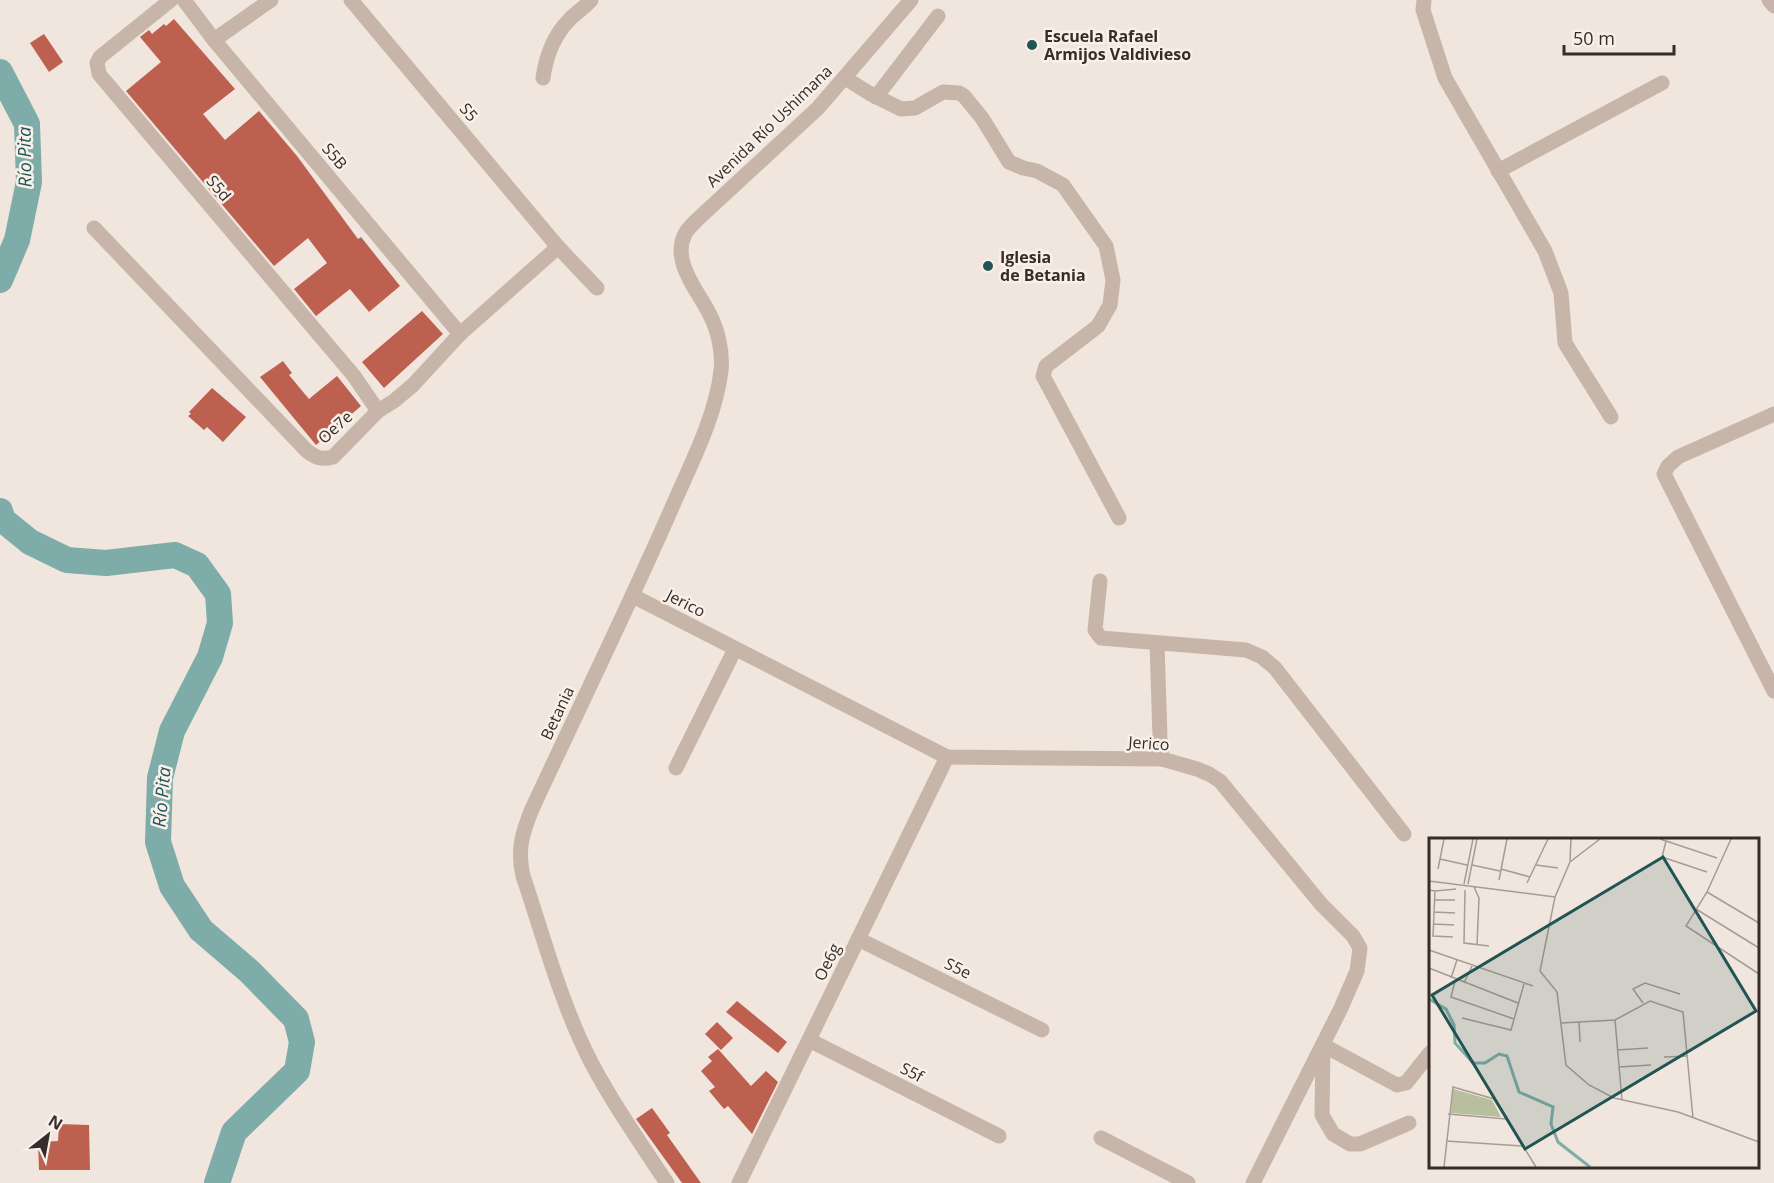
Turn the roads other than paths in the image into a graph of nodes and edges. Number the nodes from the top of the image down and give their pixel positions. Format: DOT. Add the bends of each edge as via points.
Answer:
graph roads {
  1 [pos="171,0"];
  2 [pos="184,0"];
  3 [pos="271,0"];
  4 [pos="351,0"];
  5 [pos="591,0"];
  6 [pos="911,0"];
  7 [pos="1424,0"];
  8 [pos="1769,0"];
  9 [pos="1774,6"];
  10 [pos="938,16"];
  11 [pos="214,40"];
  12 [pos="543,78"];
  13 [pos="845,78"];
  14 [pos="1662,83"];
  15 [pos="876,97"];
  16 [pos="1498,171"];
  17 [pos="94,228"];
  18 [pos="558,247"];
  19 [pos="681,251"];
  20 [pos="597,288"];
  21 [pos="460,334"];
  22 [pos="378,411"];
  23 [pos="1774,414"];
  24 [pos="1611,417"];
  25 [pos="1119,518"];
  26 [pos="1100,581"];
  27 [pos="633,596"];
  28 [pos="1157,643"];
  29 [pos="735,649"];
  30 [pos="1774,691"];
  31 [pos="947,758"];
  32 [pos="1162,759"];
  33 [pos="676,768"];
  34 [pos="1404,834"];
  35 [pos="858,939"];
  36 [pos="1042,1030"];
  37 [pos="809,1040"];
  38 [pos="1323,1045"];
  39 [pos="1429,1055"];
  40 [pos="1410,1123"];
  41 [pos="999,1136"];
  42 [pos="1101,1138"];
  43 [pos="667,1183"];
  44 [pos="739,1183"];
  45 [pos="1188,1183"];
  46 [pos="1253,1183"];
  1 -- 22 [label="street, S5d" via="100,57 99,74 354,376"];
  2 -- 11 [label="street, S5B"];
  3 -- 11 [label="street"];
  4 -- 18 [label="street, S5"];
  5 -- 12 [label="street" via="554,40"];
  6 -- 13 [label="street, Avenida Río Ushimana"];
  7 -- 16 [label="street" via="1423,10 1445,78"];
  8 -- 9 [label="street"];
  10 -- 15 [label="street"];
  11 -- 21 [label="street, S5B"];
  13 -- 15 [label="street"];
  13 -- 19 [label="street, Avenida Río Ushimana" via="688,229"];
  14 -- 16 [label="street"];
  15 -- 25 [label="street" via="909,110 943,92 964,96 1009,162 1063,185 1106,246 1113,280 1110,305 1098,326 1046,366 1043,376"];
  16 -- 24 [label="street" via="1545,251 1561,293 1565,343"];
  17 -- 22 [label="street, Oe7e" via="316,458 333,457"];
  18 -- 20 [label="street, S5"];
  18 -- 21 [label="street, Oe7e"];
  19 -- 27 [label="street, Betania" via="692,285 716,330 721,370 715,401 699,444"];
  21 -- 22 [label="street, Oe7e" via="413,385"];
  23 -- 30 [label="street" via="1678,458 1665,474"];
  26 -- 28 [label="street" via="1095,630 1101,638"];
  27 -- 29 [label="street, Jerico"];
  27 -- 43 [label="street, Betania" via="532,809 521,836 519,860 558,982 590,1061"];
  28 -- 32 [label="street"];
  28 -- 34 [label="street" via="1246,650 1262,657 1275,668"];
  29 -- 31 [label="street, Jerico"];
  29 -- 33 [label="street"];
  31 -- 32 [label="street, Jerico"];
  31 -- 35 [label="street, Oe6g"];
  32 -- 38 [label="street, Jerico" via="1197,769 1220,781 1321,904 1356,940 1360,953 1357,971"];
  35 -- 36 [label="street, S5e"];
  35 -- 37 [label="street, Oe6g"];
  37 -- 41 [label="street, S5f"];
  37 -- 44 [label="street, Oe6g"];
  38 -- 39 [label="street" via="1397,1085 1406,1083"];
  38 -- 40 [label="street" via="1322,1115 1333,1134 1350,1144 1360,1144"];
  38 -- 46 [label="street, Jerico"];
  42 -- 45 [label="street"];
}
